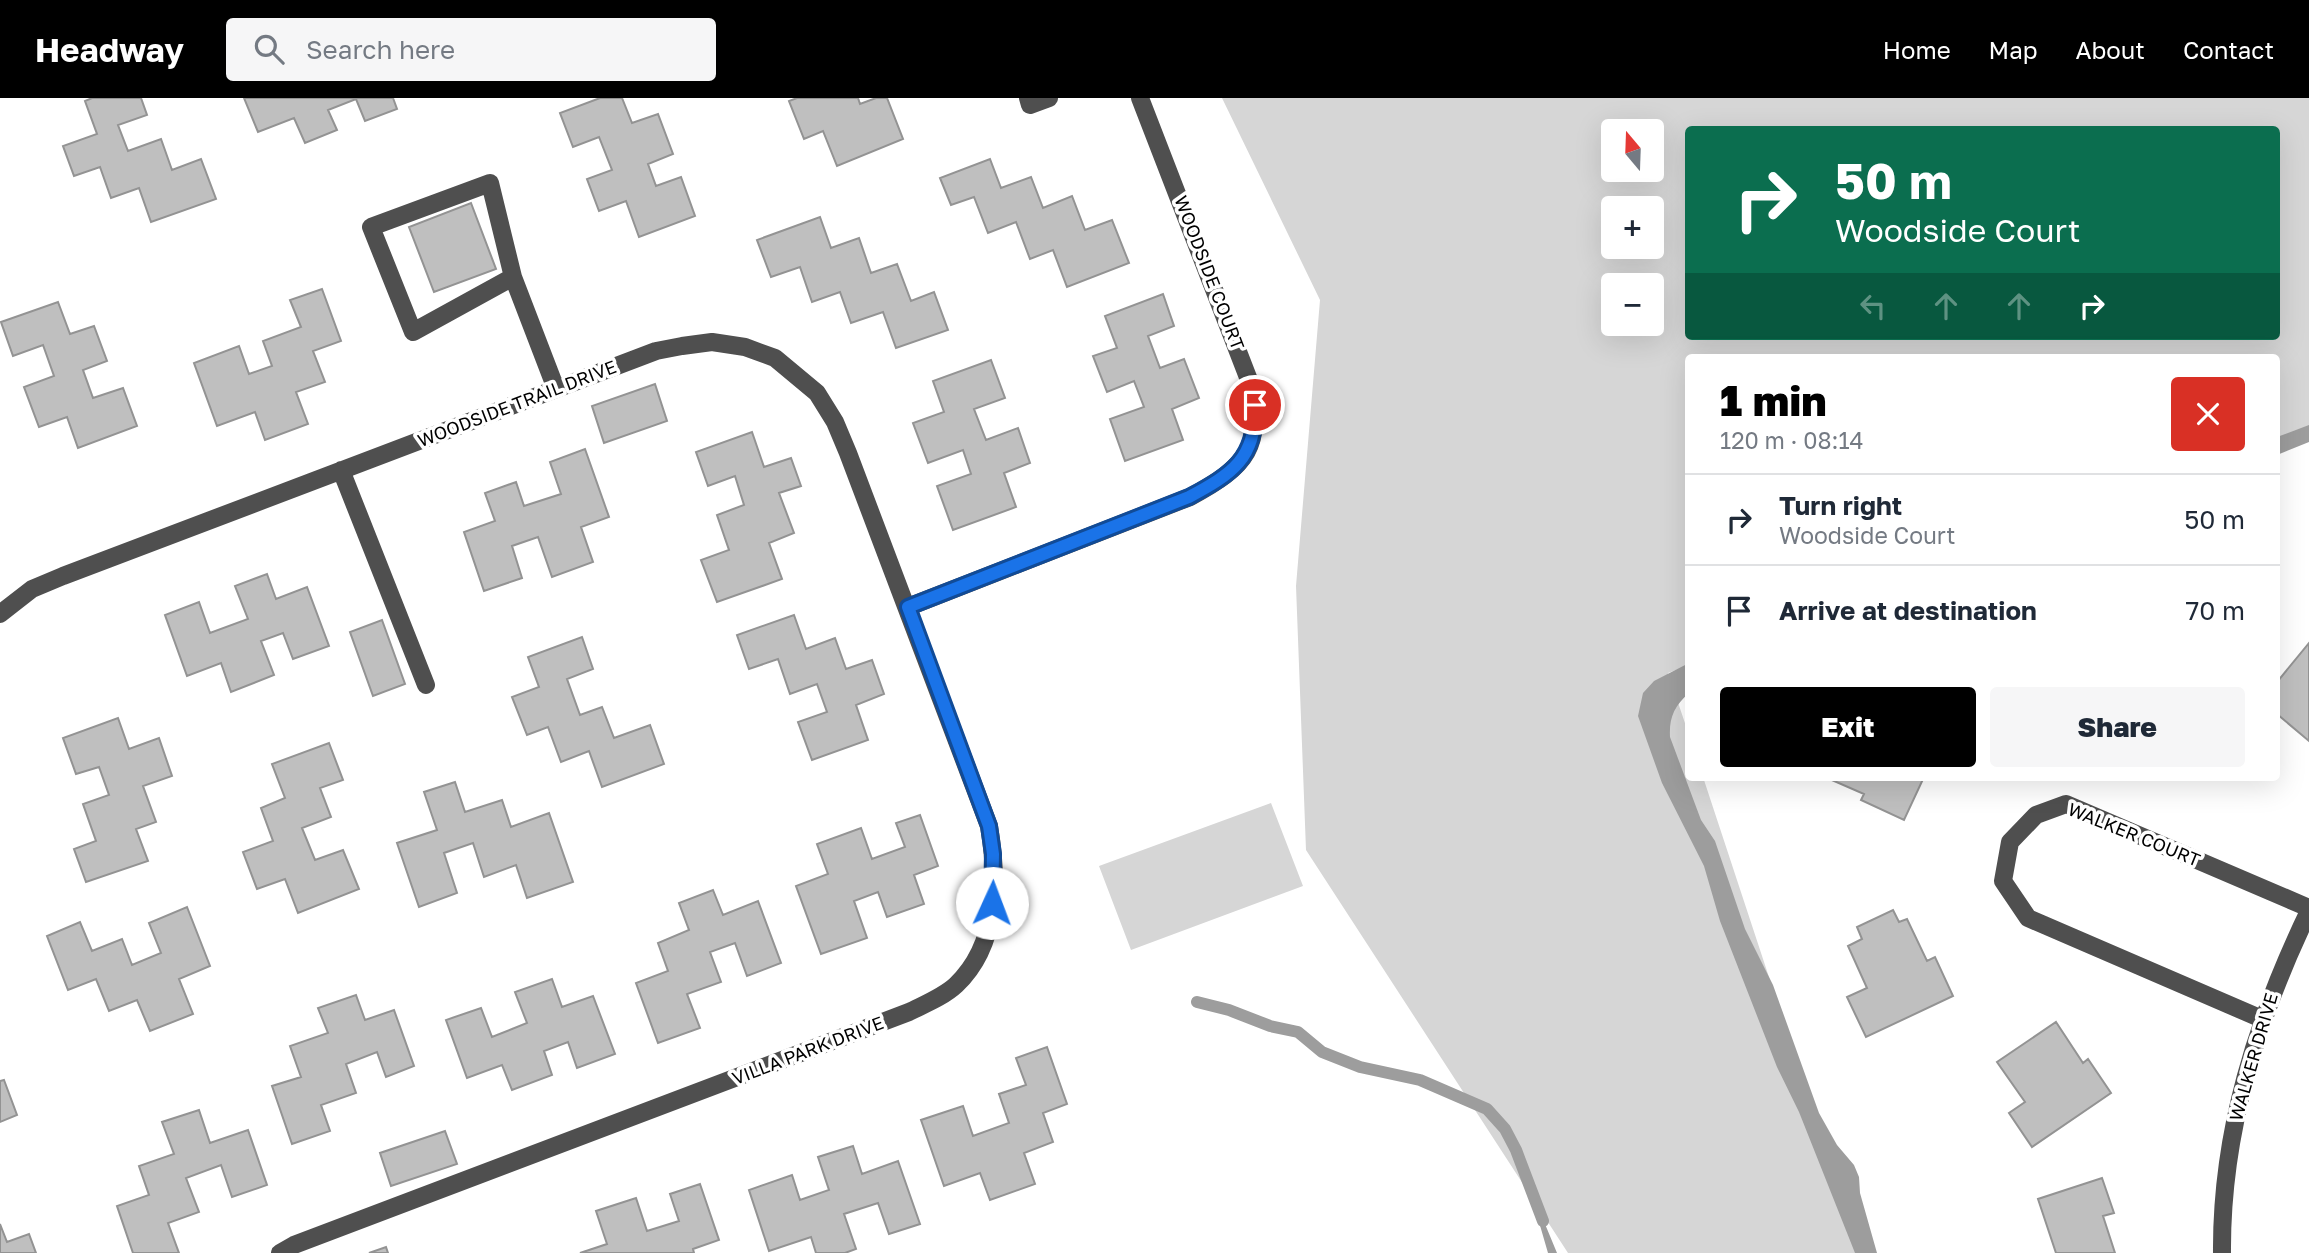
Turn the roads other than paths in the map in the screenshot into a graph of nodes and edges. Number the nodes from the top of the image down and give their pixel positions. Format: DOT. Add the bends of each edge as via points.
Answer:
graph roads {
  1 [pos="1028,98"];
  2 [pos="1049,98"];
  3 [pos="1140,98"];
  4 [pos="513,277"];
  5 [pos="556,388"];
  6 [pos="341,470"];
  7 [pos="2,607"];
  8 [pos="908,607"];
  9 [pos="426,685"];
  10 [pos="2309,909"];
  11 [pos="2262,1019"];
  12 [pos="280,1253"];
  13 [pos="2222,1253"];
  1 -- 2 [label="street" via="1030,105"];
  3 -- 8 [label="street, WOODSIDE COURT" via="1249,380 1256,426 1251,445 1220,481 1189,497"];
  4 -- 4 [label="street" via="490,183 372,227 413,332"];
  4 -- 5 [label="street"];
  5 -- 6 [label="street, WOODSIDE TRAIL DRIVE"];
  5 -- 8 [label="street, WOODSIDE TRAIL DRIVE" via="656,351 702,343 745,347 775,358 817,393 835,422"];
  6 -- 7 [label="street, WOODSIDE TRAIL DRIVE" via="63,576"];
  6 -- 9 [label="street"];
  8 -- 12 [label="street, VILLA PARK DRIVE" via="989,826 993,854 994,888 986,941 955,985 909,1012"];
  10 -- 11 [label="street, WALKER DRIVE"];
  10 -- 11 [label="street, WALKER COURT" via="2066,804 2036,815 2010,842 2003,881 2028,918"];
  11 -- 13 [label="street, WALKER DRIVE" via="2233,1125"];
}
